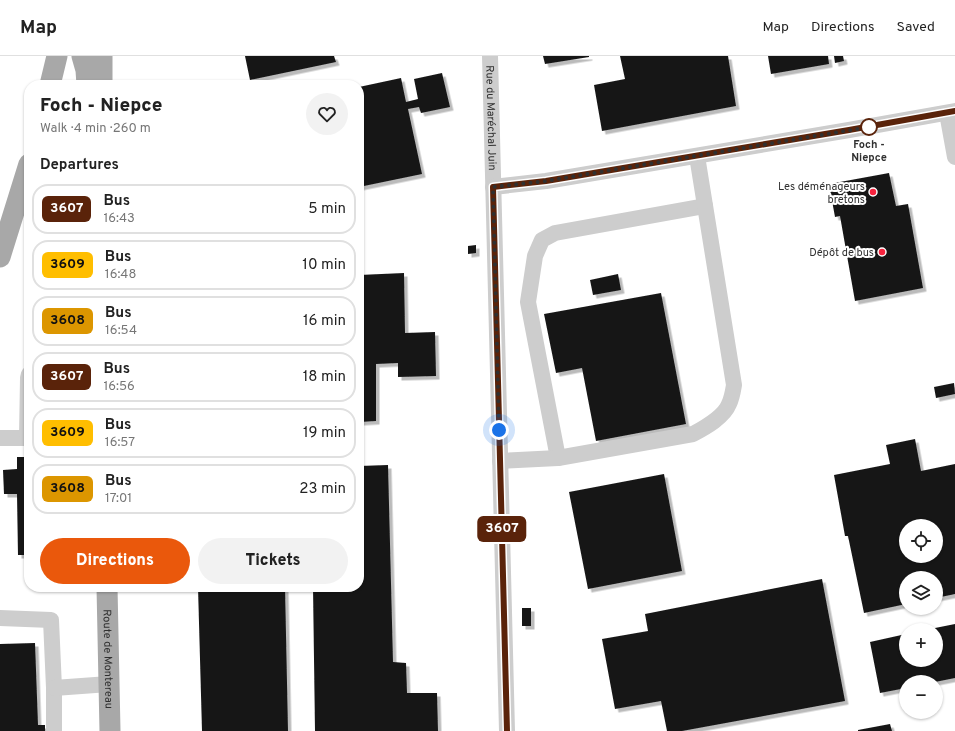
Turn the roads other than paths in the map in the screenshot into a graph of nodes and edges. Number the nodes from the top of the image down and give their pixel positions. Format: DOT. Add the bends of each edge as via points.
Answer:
graph roads {
  1 [pos="57,56"];
  2 [pos="82,56"];
  3 [pos="102,56"];
  4 [pos="490,56"];
  5 [pos="51,80"];
  6 [pos="87,80"];
  7 [pos="102,80"];
  8 [pos="951,112"];
  9 [pos="697,156"];
  10 [pos="955,157"];
  11 [pos="24,180"];
  12 [pos="493,187"];
  13 [pos="705,206"];
  14 [pos="0,257"];
  15 [pos="0,438"];
  16 [pos="24,438"];
  17 [pos="558,458"];
  18 [pos="500,461"];
  19 [pos="107,592"];
  20 [pos="0,618"];
  21 [pos="109,684"];
  22 [pos="54,688"];
  23 [pos="54,731"];
  24 [pos="110,731"];
  25 [pos="507,731"];
  1 -- 5 [label="main road"];
  2 -- 6 [label="main road"];
  3 -- 7 [label="main road"];
  4 -- 12 [label="street, Rue du Maréchal Juin"];
  8 -- 9 [label="street"];
  8 -- 10 [label="street"];
  9 -- 12 [label="street" via="546,181"];
  9 -- 13 [label="street"];
  11 -- 14 [label="main road"];
  12 -- 18 [label="street, Rue du Maréchal Juin"];
  13 -- 17 [label="street" via="734,385 729,404 718,418 694,434"];
  13 -- 17 [label="street" via="555,233 542,240 536,256 528,302"];
  15 -- 16 [label="street"];
  17 -- 18 [label="street"];
  18 -- 25 [label="street, Rue du Maréchal Juin"];
  19 -- 21 [label="main road, Route de Montereau"];
  20 -- 22 [label="street" via="51,620"];
  21 -- 22 [label="street"];
  21 -- 24 [label="main road, Route de Montereau"];
  22 -- 23 [label="street"];
}
